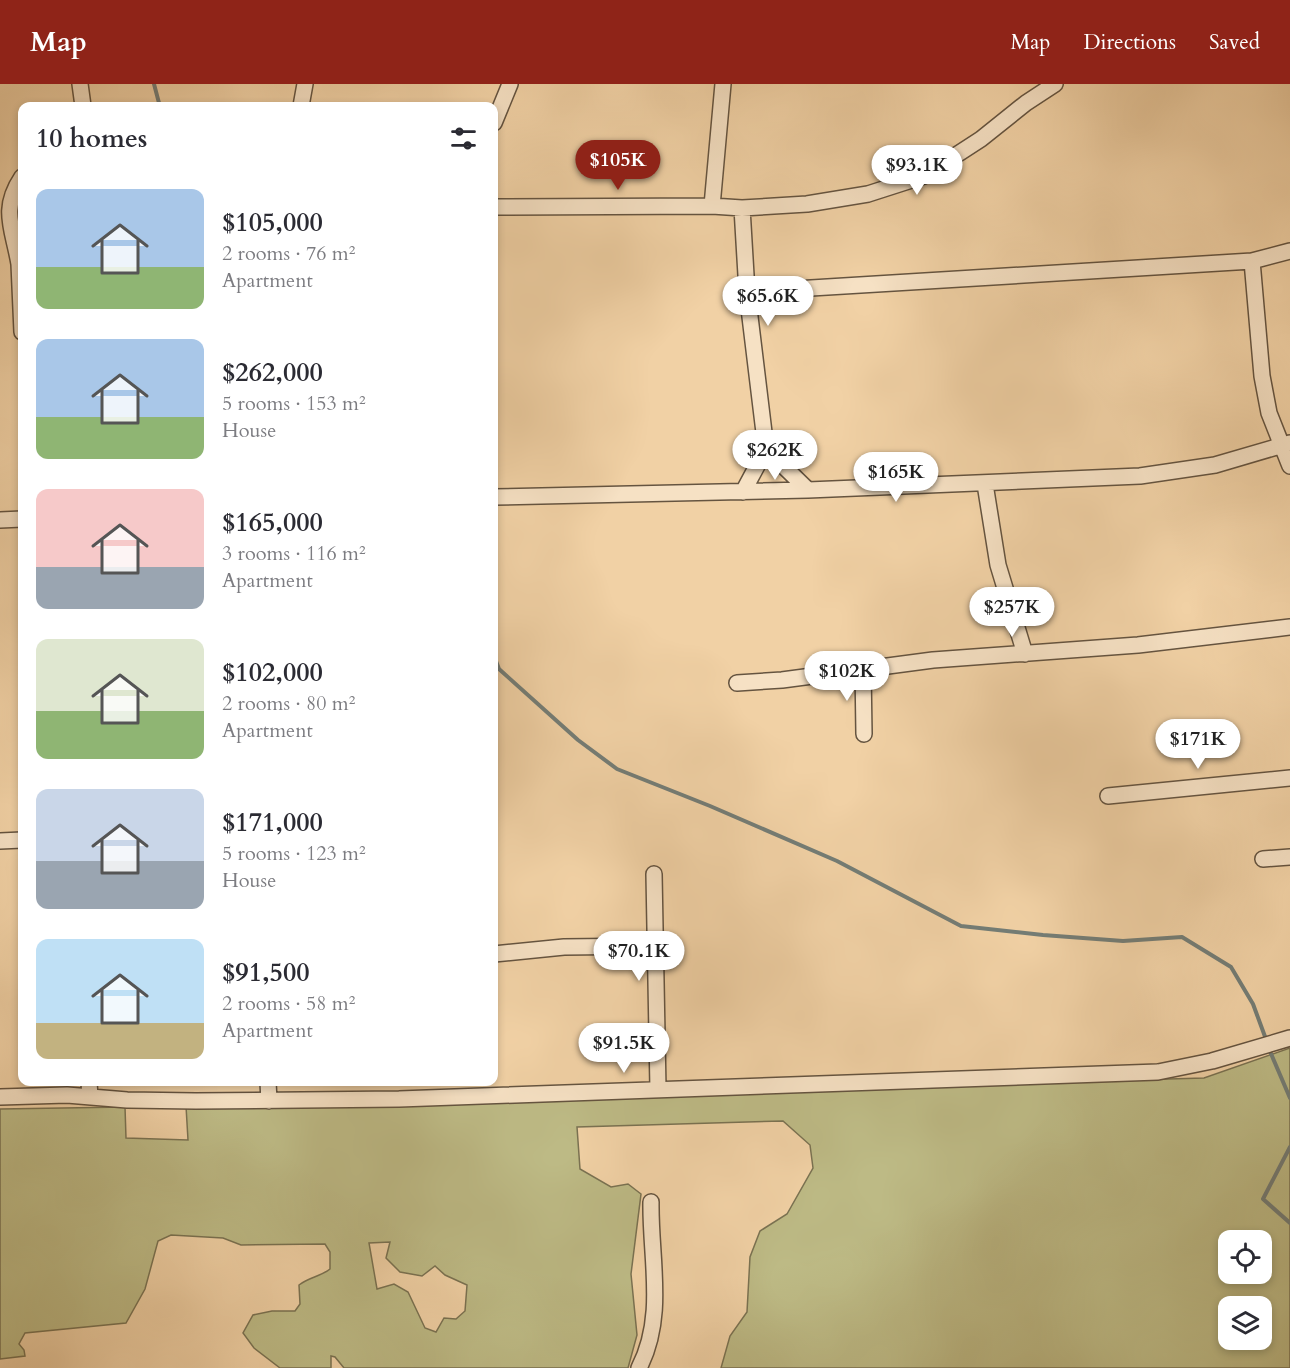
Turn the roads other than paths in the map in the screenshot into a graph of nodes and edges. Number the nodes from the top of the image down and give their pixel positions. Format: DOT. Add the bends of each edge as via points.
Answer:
graph roads {
  1 [pos="80,84"];
  2 [pos="305,84"];
  3 [pos="510,84"];
  4 [pos="723,84"];
  5 [pos="1055,84"];
  6 [pos="82,102"];
  7 [pos="302,102"];
  8 [pos="498,113"];
  9 [pos="18,182"];
  10 [pos="3,200"];
  11 [pos="712,206"];
  12 [pos="498,207"];
  13 [pos="742,208"];
  14 [pos="1290,251"];
  15 [pos="18,258"];
  16 [pos="1252,261"];
  17 [pos="747,292"];
  18 [pos="1286,445"];
  19 [pos="766,449"];
  20 [pos="1290,466"];
  21 [pos="985,484"];
  22 [pos="808,490"];
  23 [pos="743,492"];
  24 [pos="498,497"];
  25 [pos="18,519"];
  26 [pos="0,520"];
  27 [pos="1290,627"];
  28 [pos="1025,654"];
  29 [pos="863,669"];
  30 [pos="737,683"];
  31 [pos="864,734"];
  32 [pos="1290,778"];
  33 [pos="1108,796"];
  34 [pos="18,840"];
  35 [pos="0,841"];
  36 [pos="1290,857"];
  37 [pos="1263,859"];
  38 [pos="654,874"];
  39 [pos="655,946"];
  40 [pos="498,954"];
  41 [pos="1284,1040"];
  42 [pos="268,1086"];
  43 [pos="90,1089"];
  44 [pos="658,1089"];
  45 [pos="0,1096"];
  46 [pos="269,1101"];
  47 [pos="651,1202"];
  48 [pos="639,1368"];
  1 -- 6 [label="street"];
  2 -- 7 [label="street"];
  3 -- 8 [label="street"];
  4 -- 11 [label="street"];
  5 -- 13 [label="street" via="924,176 868,194 807,204"];
  9 -- 10 [label="street"];
  10 -- 15 [label="street" via="5,222"];
  11 -- 12 [label="street"];
  11 -- 13 [label="street"];
  13 -- 17 [label="street"];
  14 -- 16 [label="street"];
  16 -- 17 [label="street"];
  16 -- 18 [label="street" via="1262,376 1269,413"];
  17 -- 19 [label="street"];
  18 -- 20 [label="street"];
  18 -- 21 [label="street" via="1182,471"];
  19 -- 22 [label="street"];
  19 -- 23 [label="street"];
  21 -- 22 [label="street"];
  21 -- 28 [label="street" via="998,565"];
  22 -- 23 [label="street"];
  23 -- 24 [label="street"];
  25 -- 26 [label="street"];
  27 -- 28 [label="street"];
  28 -- 29 [label="street"];
  29 -- 30 [label="street"];
  29 -- 31 [label="street"];
  32 -- 33 [label="street"];
  34 -- 35 [label="street"];
  36 -- 37 [label="street"];
  38 -- 39 [label="street"];
  39 -- 40 [label="street" via="564,947"];
  39 -- 44 [label="street"];
  41 -- 44 [label="street" via="1158,1072"];
  42 -- 46 [label="street"];
  43 -- 45 [label="street" via="67,1095"];
  43 -- 46 [label="street" via="127,1100"];
  44 -- 46 [label="street"];
  47 -- 48 [label="street" via="655,1308 651,1340"];
}
